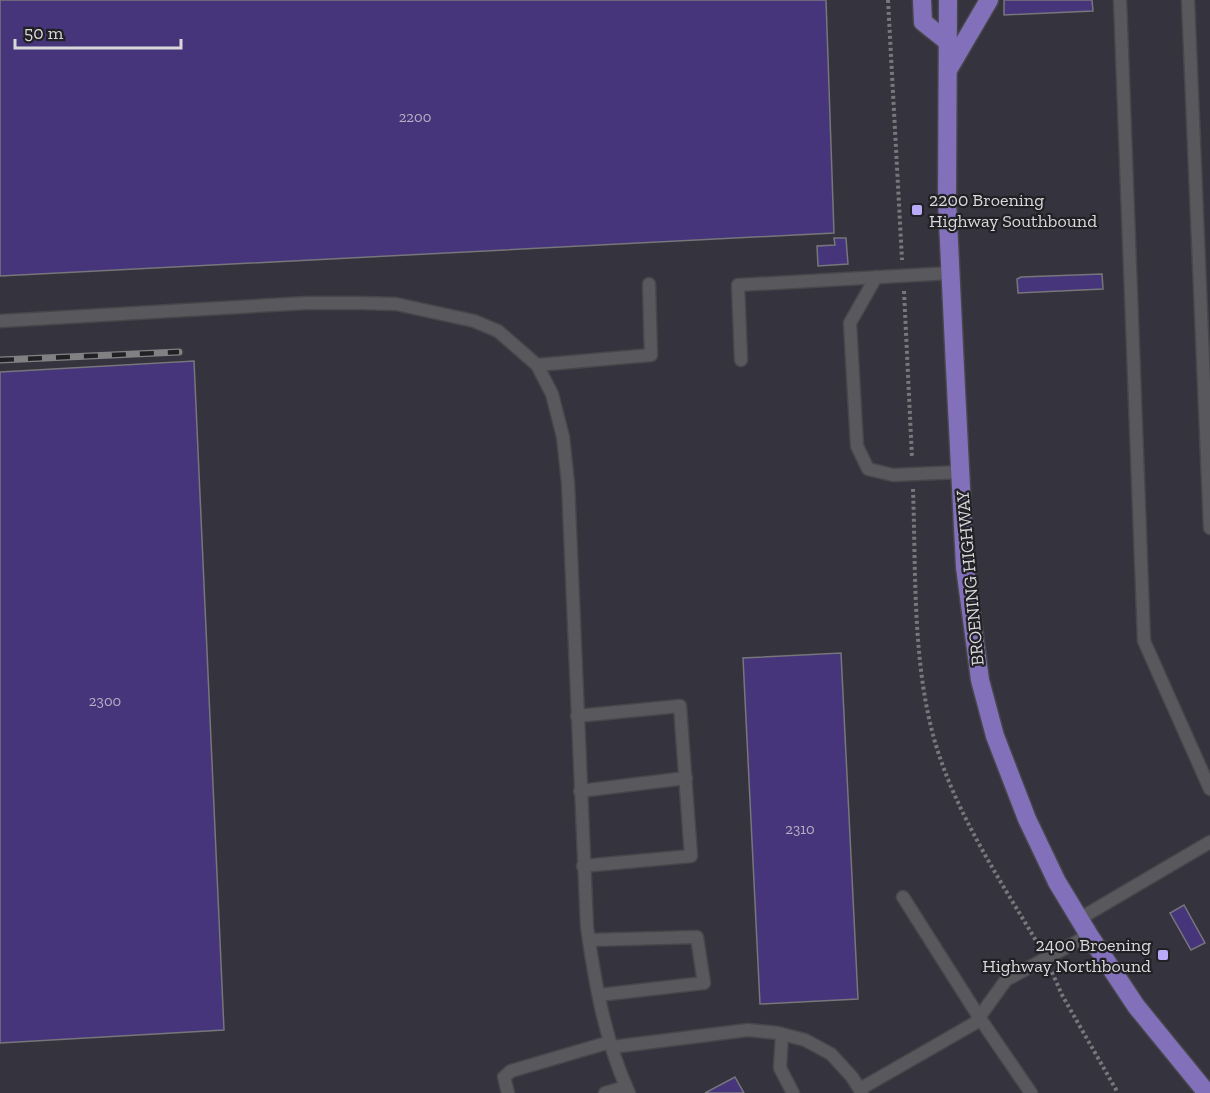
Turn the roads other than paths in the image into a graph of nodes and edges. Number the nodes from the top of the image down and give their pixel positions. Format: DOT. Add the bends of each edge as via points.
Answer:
graph roads {
  1 [pos="922,0"];
  2 [pos="948,0"];
  3 [pos="989,0"];
  4 [pos="1120,0"];
  5 [pos="1188,0"];
  6 [pos="948,42"];
  7 [pos="948,70"];
  8 [pos="951,273"];
  9 [pos="876,278"];
  10 [pos="649,284"];
  11 [pos="0,321"];
  12 [pos="741,360"];
  13 [pos="537,365"];
  14 [pos="961,472"];
  15 [pos="1210,528"];
  16 [pos="577,716"];
  17 [pos="686,778"];
  18 [pos="1210,789"];
  19 [pos="580,791"];
  20 [pos="1210,842"];
  21 [pos="583,866"];
  22 [pos="903,897"];
  23 [pos="1079,919"];
  24 [pos="1089,935"];
  25 [pos="589,940"];
  26 [pos="599,995"];
  27 [pos="979,1017"];
  28 [pos="782,1034"];
  29 [pos="611,1045"];
  30 [pos="628,1090"];
  31 [pos="861,1091"];
  32 [pos="508,1093"];
  33 [pos="605,1093"];
  34 [pos="793,1093"];
  35 [pos="1031,1093"];
  36 [pos="1207,1093"];
  1 -- 6 [label="main road" via="923,22"];
  2 -- 6 [label="main road, BROENING HIGHWAY"];
  3 -- 7 [label="main road"];
  4 -- 18 [label="lane" via="1144,641"];
  5 -- 15 [label="lane"];
  6 -- 7 [label="main road, BROENING HIGHWAY"];
  7 -- 8 [label="main road, BROENING HIGHWAY"];
  8 -- 9 [label="lane"];
  8 -- 14 [label="main road, BROENING HIGHWAY"];
  9 -- 12 [label="lane" via="738,285"];
  9 -- 14 [label="lane" via="850,323 856,446 868,469 893,475"];
  10 -- 13 [label="lane" via="651,355"];
  11 -- 13 [label="lane" via="307,303 396,304 474,321 498,331"];
  13 -- 16 [label="lane" via="552,394 568,483"];
  14 -- 23 [label="main road, BROENING HIGHWAY" via="965,567 980,680 995,736 1027,819"];
  16 -- 17 [label="lane" via="680,706"];
  16 -- 19 [label="lane"];
  17 -- 19 [label="lane"];
  17 -- 21 [label="lane" via="691,856"];
  19 -- 21 [label="lane"];
  20 -- 23 [label="lane"];
  21 -- 25 [label="lane"];
  22 -- 27 [label="lane"];
  23 -- 24 [label="main road, BROENING HIGHWAY"];
  24 -- 27 [label="lane" via="1006,980"];
  24 -- 36 [label="main road, BROENING HIGHWAY" via="1136,1006"];
  25 -- 26 [label="lane"];
  25 -- 26 [label="lane" via="697,937 704,983"];
  26 -- 29 [label="lane"];
  27 -- 31 [label="lane"];
  27 -- 35 [label="lane"];
  28 -- 29 [label="lane" via="748,1030"];
  28 -- 31 [label="lane" via="805,1040 831,1054"];
  28 -- 34 [label="lane" via="780,1068"];
  29 -- 30 [label="lane"];
  29 -- 32 [label="lane" via="511,1071 504,1077"];
  30 -- 33 [label="lane"];
}
